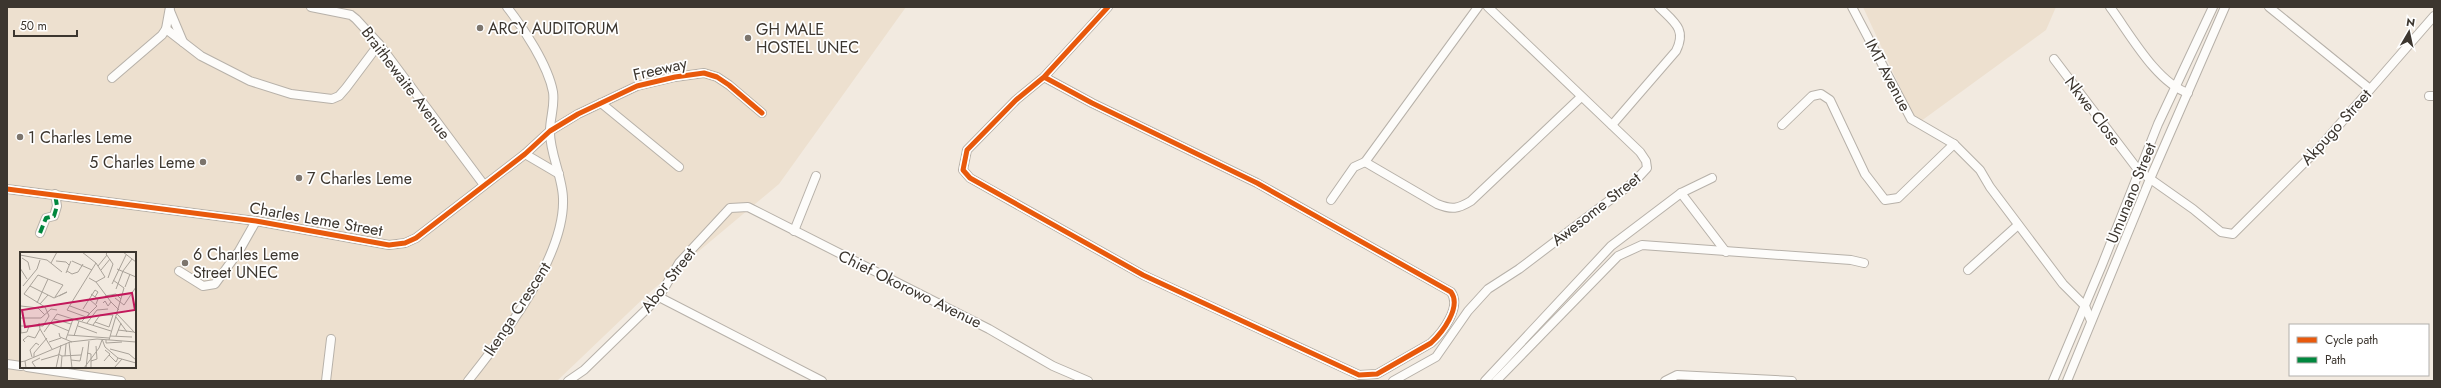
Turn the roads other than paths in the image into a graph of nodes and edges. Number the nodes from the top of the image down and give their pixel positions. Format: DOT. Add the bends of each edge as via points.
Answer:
graph roads {
  1 [pos="311,7"];
  2 [pos="507,7"];
  3 [pos="1108,7"];
  4 [pos="1478,7"];
  5 [pos="1488,7"];
  6 [pos="1659,7"];
  7 [pos="1852,7"];
  8 [pos="2110,7"];
  9 [pos="2213,7"];
  10 [pos="2225,7"];
  11 [pos="2269,7"];
  12 [pos="170,9"];
  13 [pos="2434,16"];
  14 [pos="166,29"];
  15 [pos="184,42"];
  16 [pos="379,44"];
  17 [pos="2054,59"];
  18 [pos="1044,77"];
  19 [pos="112,78"];
  20 [pos="2176,89"];
  21 [pos="2370,89"];
  22 [pos="2188,93"];
  23 [pos="1581,97"];
  24 [pos="601,103"];
  25 [pos="762,113"];
  26 [pos="1612,125"];
  27 [pos="1782,125"];
  28 [pos="550,131"];
  29 [pos="1954,144"];
  30 [pos="525,154"];
  31 [pos="1365,162"];
  32 [pos="679,167"];
  33 [pos="2139,171"];
  34 [pos="559,174"];
  35 [pos="816,176"];
  36 [pos="1712,178"];
  37 [pos="2150,179"];
  38 [pos="484,185"];
  39 [pos="7,189"];
  40 [pos="1681,193"];
  41 [pos="55,194"];
  42 [pos="1331,200"];
  43 [pos="730,208"];
  44 [pos="256,221"];
  45 [pos="2018,225"];
  46 [pos="794,231"];
  47 [pos="40,233"];
  48 [pos="2233,234"];
  49 [pos="1726,252"];
  50 [pos="1864,263"];
  51 [pos="1968,270"];
  52 [pos="179,271"];
  53 [pos="659,297"];
  54 [pos="2085,306"];
  55 [pos="2091,321"];
  56 [pos="332,340"];
  57 [pos="7,364"];
  58 [pos="20,366"];
  59 [pos="33,368"];
  60 [pos="90,378"];
  61 [pos="1084,380"];
  62 [pos="121,381"];
  63 [pos="326,381"];
  64 [pos="468,381"];
  65 [pos="568,381"];
  66 [pos="822,381"];
  67 [pos="1393,381"];
  68 [pos="1485,381"];
  69 [pos="1496,381"];
  70 [pos="1665,381"];
  71 [pos="1792,381"];
  72 [pos="2052,381"];
  73 [pos="2067,381"];
  1 -- 16 [label="street, Braithewaite Avenue" via="351,16"];
  2 -- 28 [label="street, Ikenga Crescent" via="529,39 552,88 554,112"];
  3 -- 18 [label="street"];
  4 -- 31 [label="street"];
  5 -- 23 [label="street, Awesome Street"];
  6 -- 26 [label="street" via="1680,31 1681,40 1676,51"];
  7 -- 29 [label="street, IMT Avenue" via="1911,119"];
  8 -- 20 [label="street" via="2154,67"];
  9 -- 20 [label="street, Umunano Street"];
  10 -- 22 [label="street, Umunano Street"];
  11 -- 21 [label="street"];
  12 -- 14 [label="street"];
  12 -- 15 [label="street"];
  13 -- 21 [label="street, Akpugo Street"];
  14 -- 15 [label="street"];
  14 -- 19 [label="street"];
  15 -- 16 [label="street" via="201,56 250,81 291,94 332,99 346,88"];
  16 -- 38 [label="street, Braithewaite Avenue"];
  17 -- 33 [label="street, Nkwe Close"];
  18 -- 18 [label="street" via="1257,183 1451,292 1454,299 1453,310 1438,337 1377,374 1359,375 1143,275 970,178 963,170 967,150 1016,100"];
  20 -- 22 [label="street"];
  20 -- 33 [label="street, Umunano Street" via="2158,124"];
  21 -- 48 [label="street, Akpugo Street" via="2319,148"];
  22 -- 37 [label="street, Umunano Street"];
  23 -- 26 [label="street, Awesome Street"];
  23 -- 31 [label="street" via="1472,201 1458,209 1449,209 1437,204"];
  24 -- 25 [label="street, Freeway" via="637,86 704,73 717,77"];
  24 -- 28 [label="street, Charles Leme Street"];
  24 -- 32 [label="street"];
  26 -- 67 [label="street, Awesome Street" via="1646,161 1647,168 1644,174 1519,269 1488,289 1468,311 1436,357"];
  27 -- 29 [label="street" via="1812,96 1826,96 1865,174 1885,200 1898,198"];
  28 -- 30 [label="street, Charles Leme Street"];
  28 -- 34 [label="street, Ikenga Crescent"];
  29 -- 45 [label="street, IMT Avenue" via="1980,170"];
  30 -- 34 [label="street"];
  30 -- 38 [label="street, Charles Leme Street"];
  31 -- 42 [label="street" via="1354,167"];
  33 -- 37 [label="street, Nkwe Close"];
  33 -- 54 [label="street, Umunano Street"];
  34 -- 64 [label="street, Ikenga Crescent" via="563,192 562,213 550,259 518,311"];
  35 -- 46 [label="street"];
  36 -- 40 [label="street"];
  37 -- 48 [label="street, Nkwe Close" via="2221,232"];
  37 -- 55 [label="street, Umunano Street"];
  38 -- 44 [label="street, Charles Leme Street" via="416,238 397,244 379,245"];
  39 -- 41 [label="street, Charles Leme Street"];
  40 -- 49 [label="street"];
  40 -- 68 [label="street" via="1611,246"];
  41 -- 44 [label="street, Charles Leme Street"];
  41 -- 47 [label="street" via="57,206 54,216 46,218"];
  43 -- 46 [label="street, Chief Okorowo Avenue" via="748,207"];
  43 -- 53 [label="street, Abor Street" via="679,263"];
  44 -- 52 [label="street" via="216,284 203,286"];
  45 -- 51 [label="street"];
  45 -- 54 [label="street, IMT Avenue" via="2071,294"];
  46 -- 61 [label="street, Chief Okorowo Avenue"];
  49 -- 50 [label="street"];
  49 -- 69 [label="street" via="1642,245 1618,256"];
  53 -- 65 [label="street, Abor Street" via="584,370"];
  53 -- 66 [label="street"];
  54 -- 55 [label="street"];
  54 -- 72 [label="street, Umunano Street"];
  55 -- 73 [label="street, Umunano Street"];
  56 -- 63 [label="street"];
  57 -- 58 [label="street"];
  59 -- 60 [label="street"];
  60 -- 62 [label="street"];
  70 -- 71 [label="street" via="1677,375"];
}
